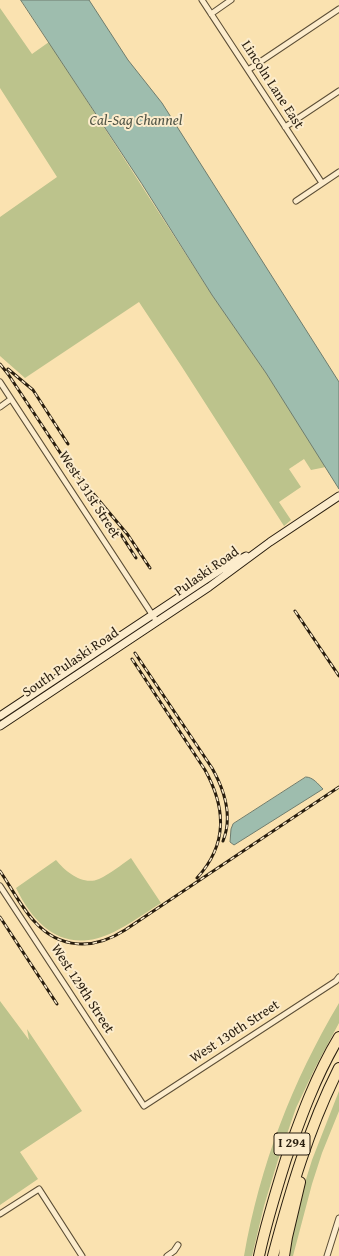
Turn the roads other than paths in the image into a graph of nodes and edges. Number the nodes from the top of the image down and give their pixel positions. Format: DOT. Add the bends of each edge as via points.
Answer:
graph roads {
  1 [pos="202,0"];
  2 [pos="231,0"];
  3 [pos="339,9"];
  4 [pos="211,14"];
  5 [pos="248,70"];
  6 [pos="339,91"];
  7 [pos="285,127"];
  8 [pos="339,172"];
  9 [pos="322,183"];
  10 [pos="296,201"];
  11 [pos="0,382"];
  12 [pos="11,400"];
  13 [pos="0,407"];
  14 [pos="339,496"];
  15 [pos="270,542"];
  16 [pos="153,615"];
  17 [pos="157,622"];
  18 [pos="0,716"];
  19 [pos="0,726"];
  20 [pos="0,886"];
  21 [pos="339,977"];
  22 [pos="339,1036"];
  23 [pos="339,1068"];
  24 [pos="144,1106"];
  25 [pos="312,1132"];
  26 [pos="0,1214"];
  27 [pos="339,1218"];
  28 [pos="178,1245"];
  29 [pos="82,1256"];
  30 [pos="166,1256"];
  31 [pos="259,1256"];
  32 [pos="273,1256"];
  33 [pos="284,1256"];
  34 [pos="327,1256"];
  1 -- 4 [label="street, Lincoln Lane East"];
  2 -- 4 [label="street"];
  3 -- 5 [label="street"];
  4 -- 5 [label="street, Lincoln Lane East"];
  5 -- 7 [label="street, Lincoln Lane East"];
  6 -- 7 [label="street"];
  7 -- 9 [label="street, Lincoln Lane East"];
  8 -- 9 [label="street"];
  9 -- 10 [label="street"];
  11 -- 12 [label="street, West 131st Street"];
  12 -- 13 [label="street"];
  12 -- 16 [label="street, West 131st Street"];
  14 -- 15 [label="main road, Pulaski Road"];
  15 -- 16 [label="main road, Pulaski Road" via="220,570"];
  15 -- 17 [label="main road, Pulaski Road"];
  16 -- 17 [label="street, West 131st Street"];
  16 -- 18 [label="main road, South Pulaski Road"];
  17 -- 19 [label="main road, South Pulaski Road"];
  20 -- 24 [label="street, West 129th Street"];
  21 -- 24 [label="street, West 130th Street"];
  22 -- 31 [label="highway, I 294" via="314,1086 295,1134 275,1194"];
  23 -- 25 [label="highway, I 294" via="325,1096"];
  25 -- 32 [label="highway, I 294" via="287,1203"];
  25 -- 33 [label="highway"];
  26 -- 29 [label="street" via="39,1189"];
  27 -- 34 [label="street"];
  28 -- 30 [label="street"];
}
